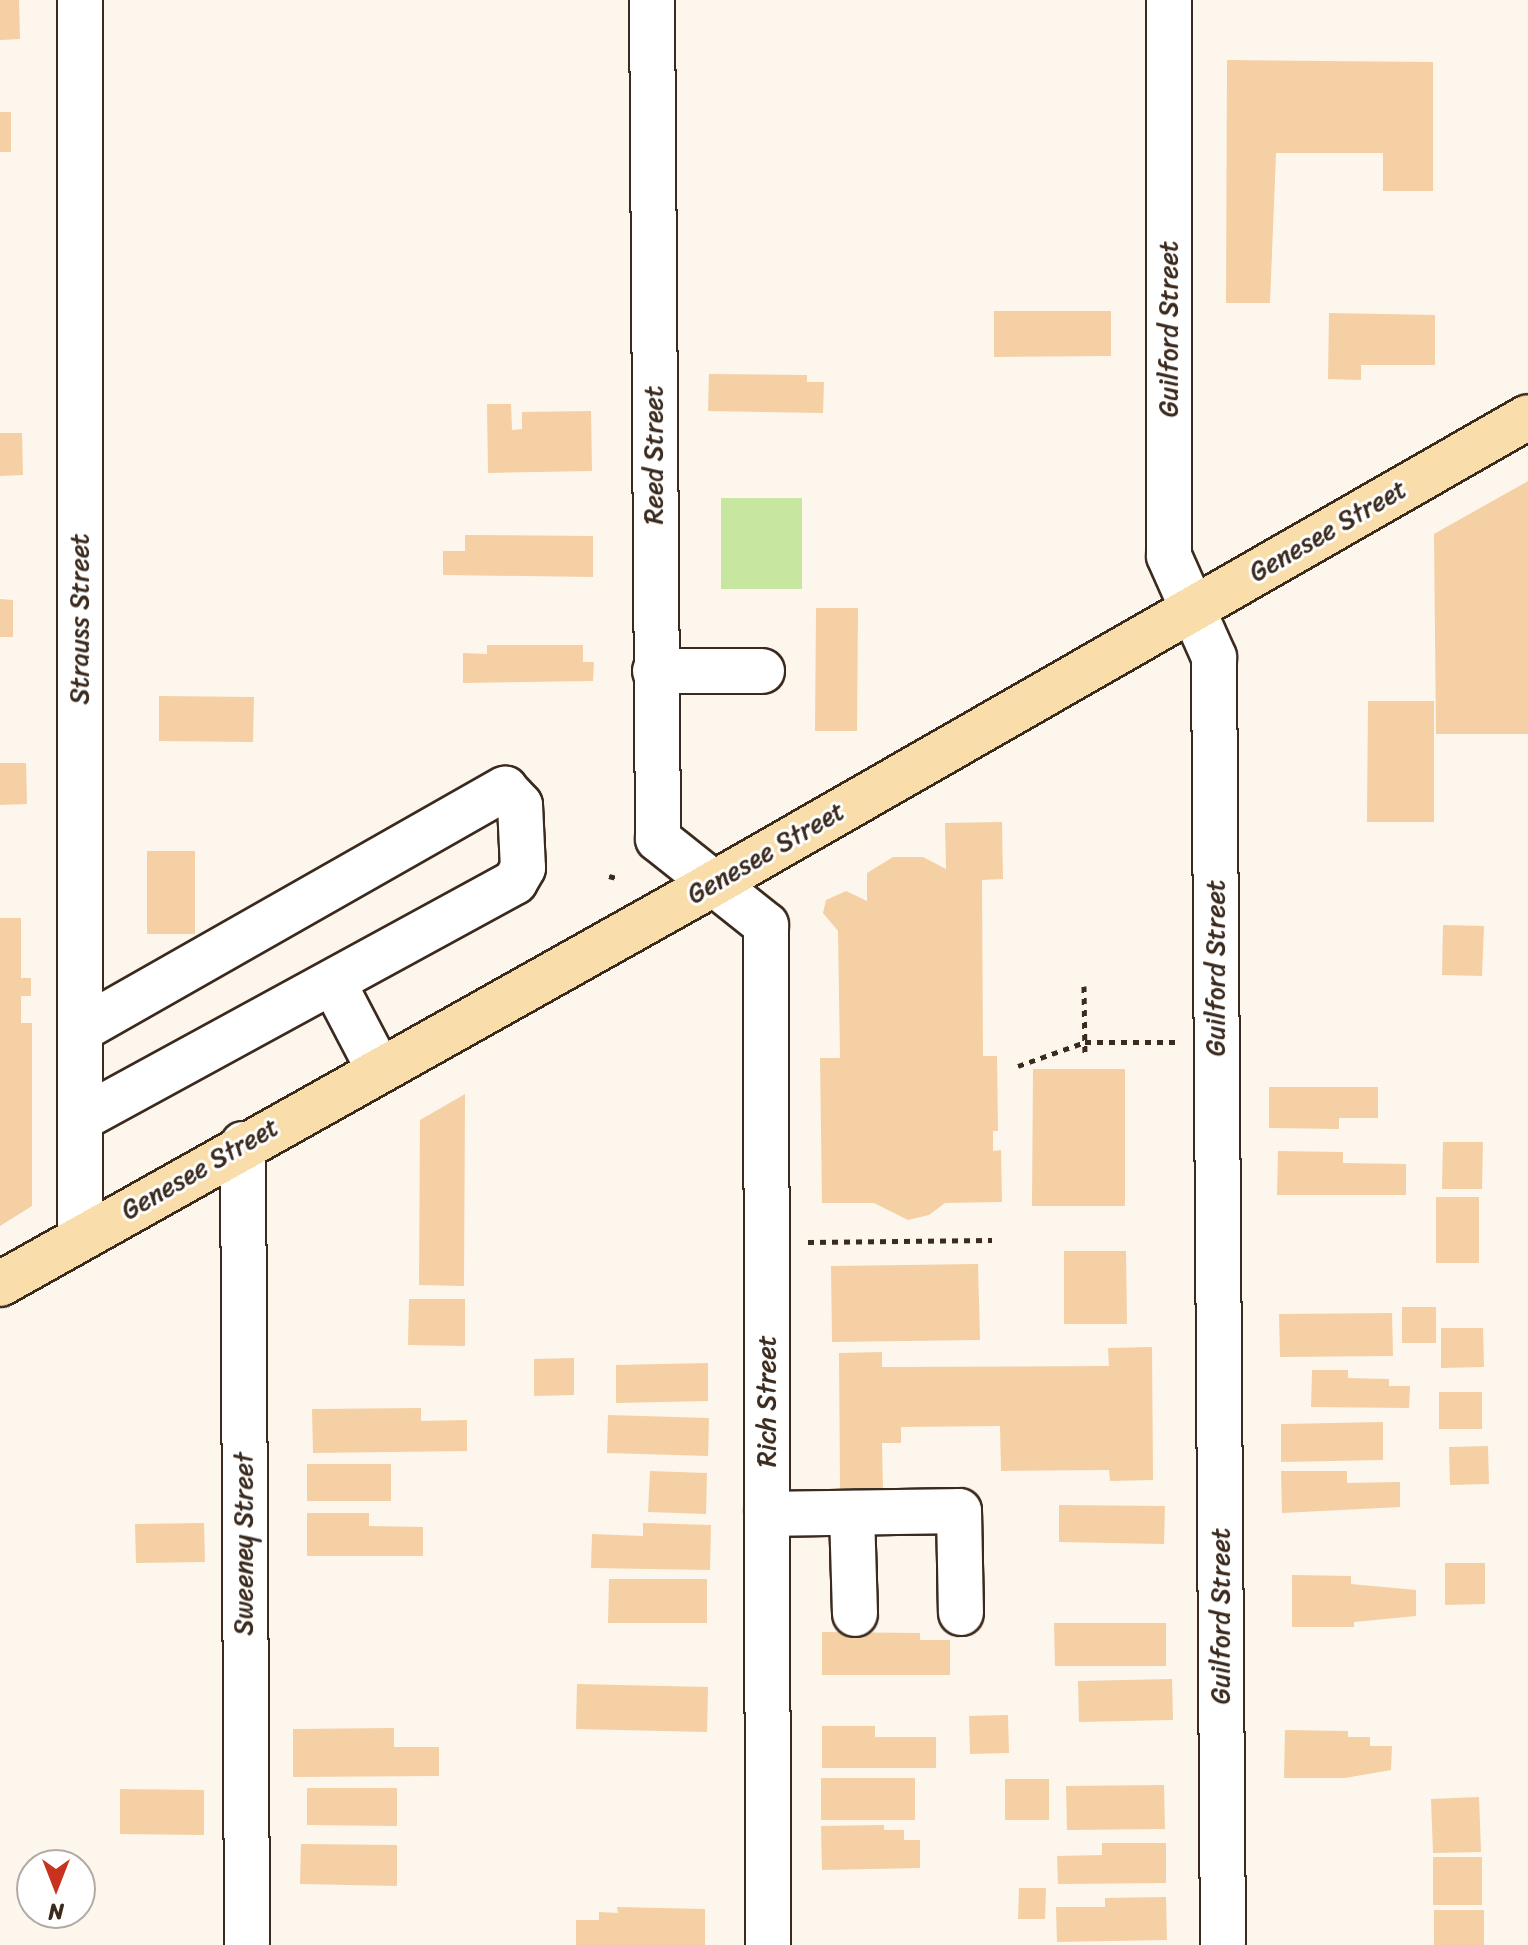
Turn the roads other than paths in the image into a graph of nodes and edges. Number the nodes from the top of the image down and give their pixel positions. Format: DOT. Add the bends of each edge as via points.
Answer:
graph roads {
  1 [pos="80,0"];
  2 [pos="652,0"];
  3 [pos="1169,0"];
  4 [pos="1528,417"];
  5 [pos="1193,608"];
  6 [pos="655,671"];
  7 [pos="762,671"];
  8 [pos="712,884"];
  9 [pos="333,982"];
  10 [pos="80,1030"];
  11 [pos="378,1068"];
  12 [pos="80,1119"];
  13 [pos="243,1144"];
  14 [pos="80,1238"];
  15 [pos="0,1284"];
  16 [pos="852,1513"];
  17 [pos="767,1514"];
  18 [pos="961,1613"];
  19 [pos="855,1614"];
  20 [pos="247,1945"];
  21 [pos="768,1945"];
  22 [pos="1223,1945"];
  1 -- 10 [label="street, Strauss Street"];
  2 -- 6 [label="street, Reed Street"];
  3 -- 5 [label="street, Guilford Street" via="1169,556"];
  4 -- 5 [label="main road, Genesee Street"];
  5 -- 8 [label="main road, Genesee Street"];
  5 -- 22 [label="street, Guilford Street" via="1214,657"];
  6 -- 7 [label="street"];
  6 -- 8 [label="street, Reed Street" via="658,839"];
  8 -- 11 [label="main road, Genesee Street"];
  8 -- 17 [label="street, Rich Street" via="766,925"];
  9 -- 10 [label="street" via="515,882 523,868 520,805 505,789"];
  9 -- 11 [label="street"];
  9 -- 12 [label="street"];
  10 -- 12 [label="street, Strauss Street"];
  11 -- 13 [label="main road, Genesee Street"];
  12 -- 14 [label="street, Strauss Street"];
  13 -- 14 [label="main road, Genesee Street"];
  13 -- 20 [label="street, Sweeney Street"];
  14 -- 15 [label="main road, Genesee Street"];
  16 -- 17 [label="street"];
  16 -- 18 [label="street" via="959,1511"];
  16 -- 19 [label="street"];
  17 -- 21 [label="street, Rich Street"];
}
